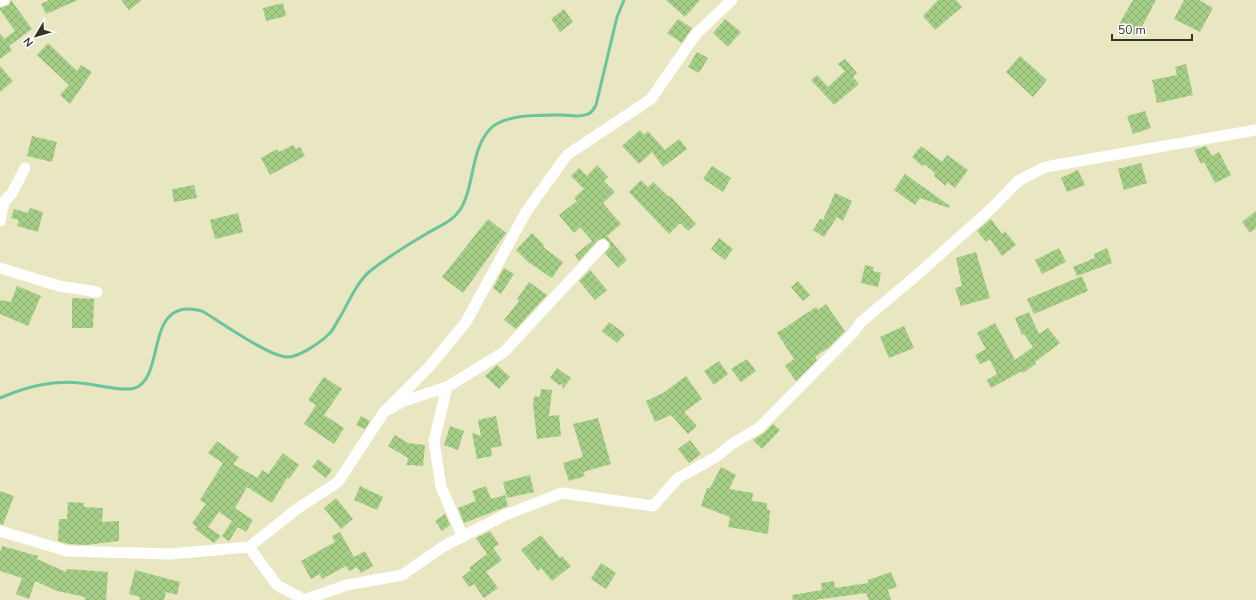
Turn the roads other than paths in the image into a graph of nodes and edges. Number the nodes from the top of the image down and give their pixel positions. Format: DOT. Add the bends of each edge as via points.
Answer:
graph roads {
  1 [pos="4,0"];
  2 [pos="732,0"];
  3 [pos="0,2"];
  4 [pos="1256,130"];
  5 [pos="25,168"];
  6 [pos="0,221"];
  7 [pos="604,245"];
  8 [pos="0,268"];
  9 [pos="97,292"];
  10 [pos="447,387"];
  11 [pos="384,412"];
  12 [pos="0,531"];
  13 [pos="463,537"];
  14 [pos="248,547"];
  15 [pos="304,600"];
  1 -- 3 [label="street"];
  2 -- 11 [label="street" via="696,34 651,99 567,155 526,212 466,322 429,366"];
  4 -- 13 [label="street" via="1045,167 1018,181 992,208 861,322 853,334 759,428 716,457 684,474 672,483 652,506 562,493 505,515"];
  5 -- 6 [label="street" via="12,193 4,202"];
  7 -- 10 [label="street" via="504,352"];
  8 -- 9 [label="street" via="59,286"];
  10 -- 11 [label="street" via="404,401"];
  10 -- 13 [label="street" via="434,441 441,487"];
  11 -- 14 [label="street" via="338,482 297,509"];
  12 -- 14 [label="street" via="67,551 170,554"];
  13 -- 15 [label="street" via="444,546 402,575 347,585"];
  14 -- 15 [label="street" via="277,585"];
}
